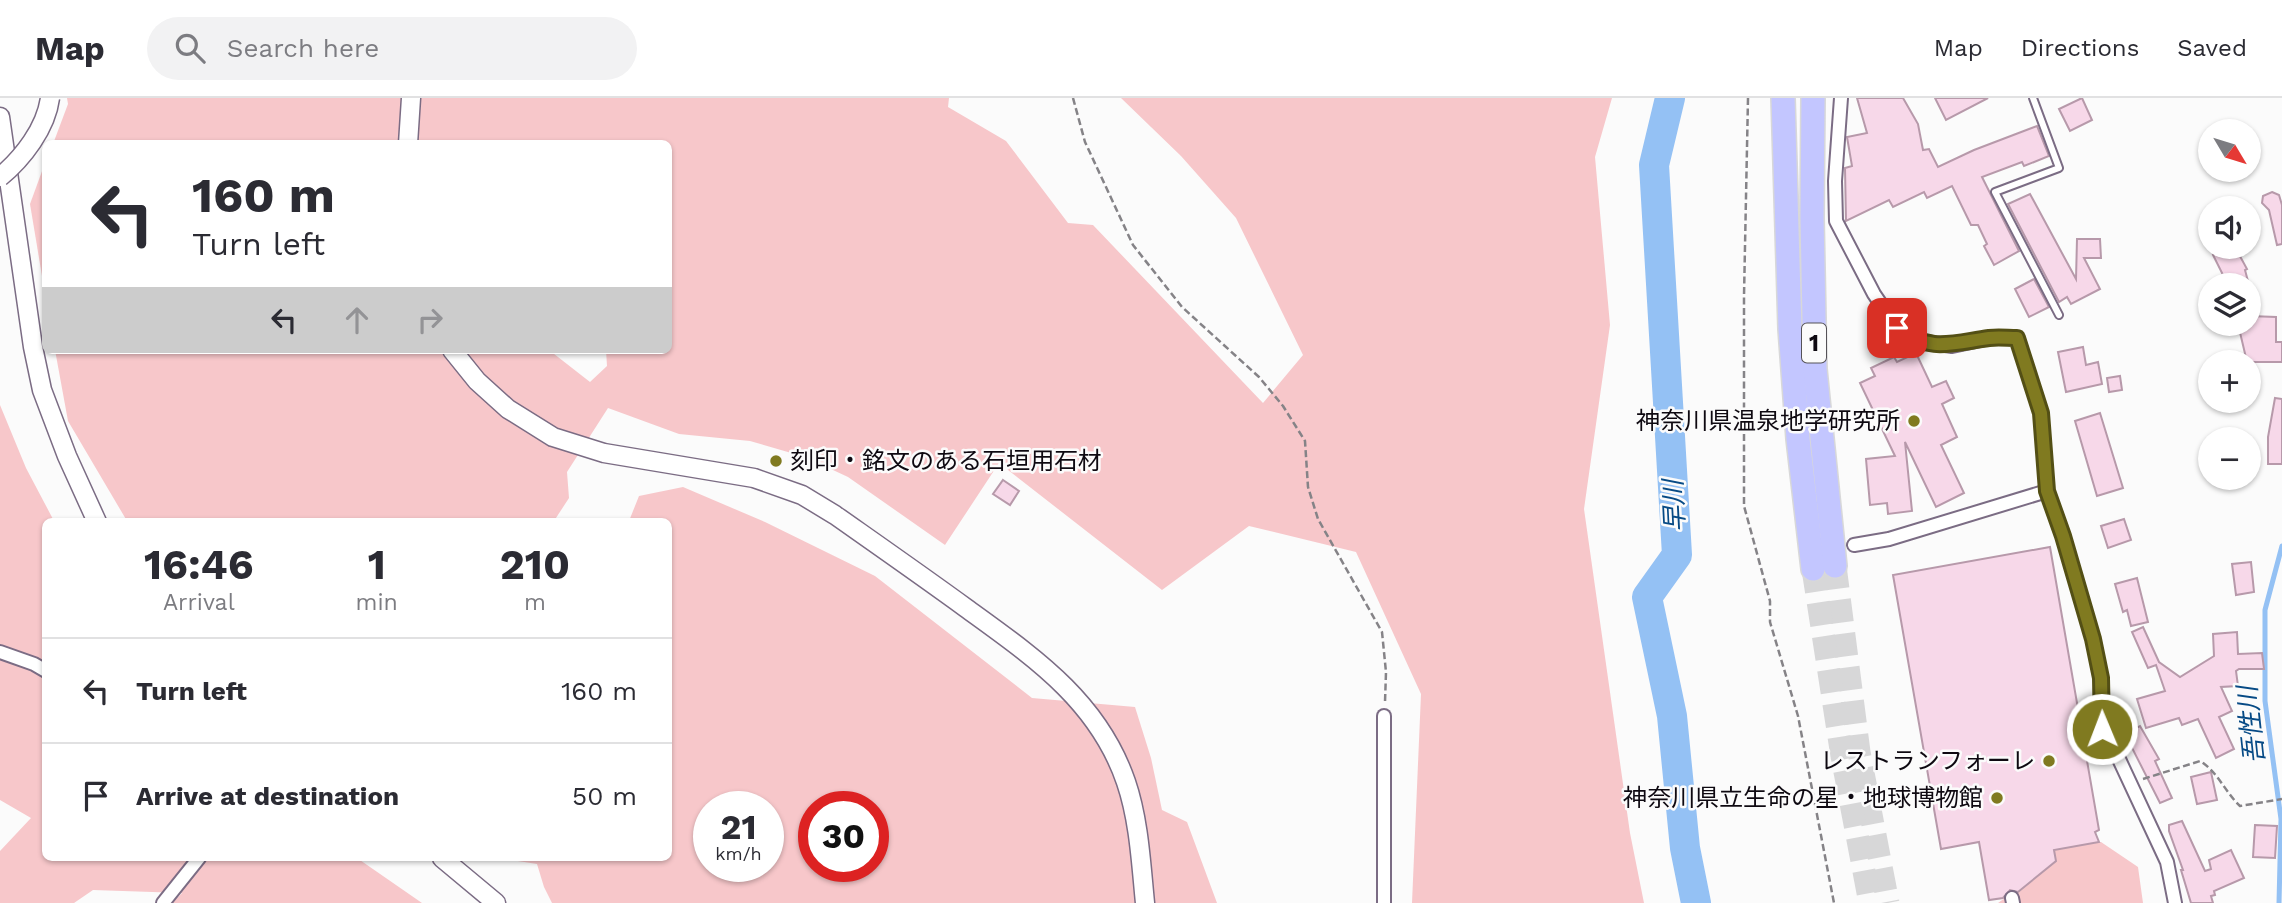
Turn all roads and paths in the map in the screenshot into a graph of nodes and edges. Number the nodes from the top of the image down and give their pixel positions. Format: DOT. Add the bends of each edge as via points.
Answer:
graph roads {
  1 [pos="50,98"];
  2 [pos="411,98"];
  3 [pos="1073,98"];
  4 [pos="1748,98"];
  5 [pos="1783,98"];
  6 [pos="1789,98"];
  7 [pos="1841,98"];
  8 [pos="2033,98"];
  9 [pos="1813,105"];
  10 [pos="0,117"];
  11 [pos="408,140"];
  12 [pos="0,177"];
  13 [pos="1786,193"];
  14 [pos="2059,315"];
  15 [pos="455,354"];
  16 [pos="2047,491"];
  17 [pos="95,518"];
  18 [pos="1854,545"];
  19 [pos="0,652"];
  20 [pos="42,669"];
  21 [pos="1384,716"];
  22 [pos="2130,783"];
  23 [pos="2282,799"];
  24 [pos="197,861"];
  25 [pos="446,861"];
  26 [pos="163,903"];
  27 [pos="496,903"];
  28 [pos="1144,903"];
  29 [pos="1384,903"];
  30 [pos="1834,903"];
  31 [pos="2175,903"];
  1 -- 12 [label="street, bridge" via="38,134"];
  2 -- 11 [label="street"];
  3 -- 21 [label="path" via="1085,142 1133,245 1182,307 1259,377 1305,441 1308,487 1318,519 1382,632 1387,672"];
  4 -- 30 [label="path" via="1744,506 1770,601 1770,622 1798,716"];
  5 -- 13 [label="highway, 1"];
  6 -- 13 [label="highway, 1"];
  7 -- 16 [label="street" via="1836,221 1850,250 1897,328 1913,340 1952,346 2017,338 2041,413"];
  8 -- 14 [label="lane" via="2059,168 1995,192"];
  9 -- 13 [label="highway, 1" via="1815,369 1824,567 1798,439"];
  10 -- 17 [label="street" via="42,390"];
  15 -- 28 [label="street" via="508,409 553,437 604,453 754,478 802,495 1031,655 1088,711 1115,757 1138,829"];
  16 -- 18 [label="street" via="1889,539"];
  16 -- 22 [label="street" via="2093,639 2101,678 2102,729"];
  19 -- 20 [label="street"];
  21 -- 29 [label="street"];
  22 -- 23 [label="path" via="2200,761 2212,768 2240,806"];
  22 -- 31 [label="street" via="2167,862"];
  24 -- 26 [label="street"];
  25 -- 27 [label="street"];
}
